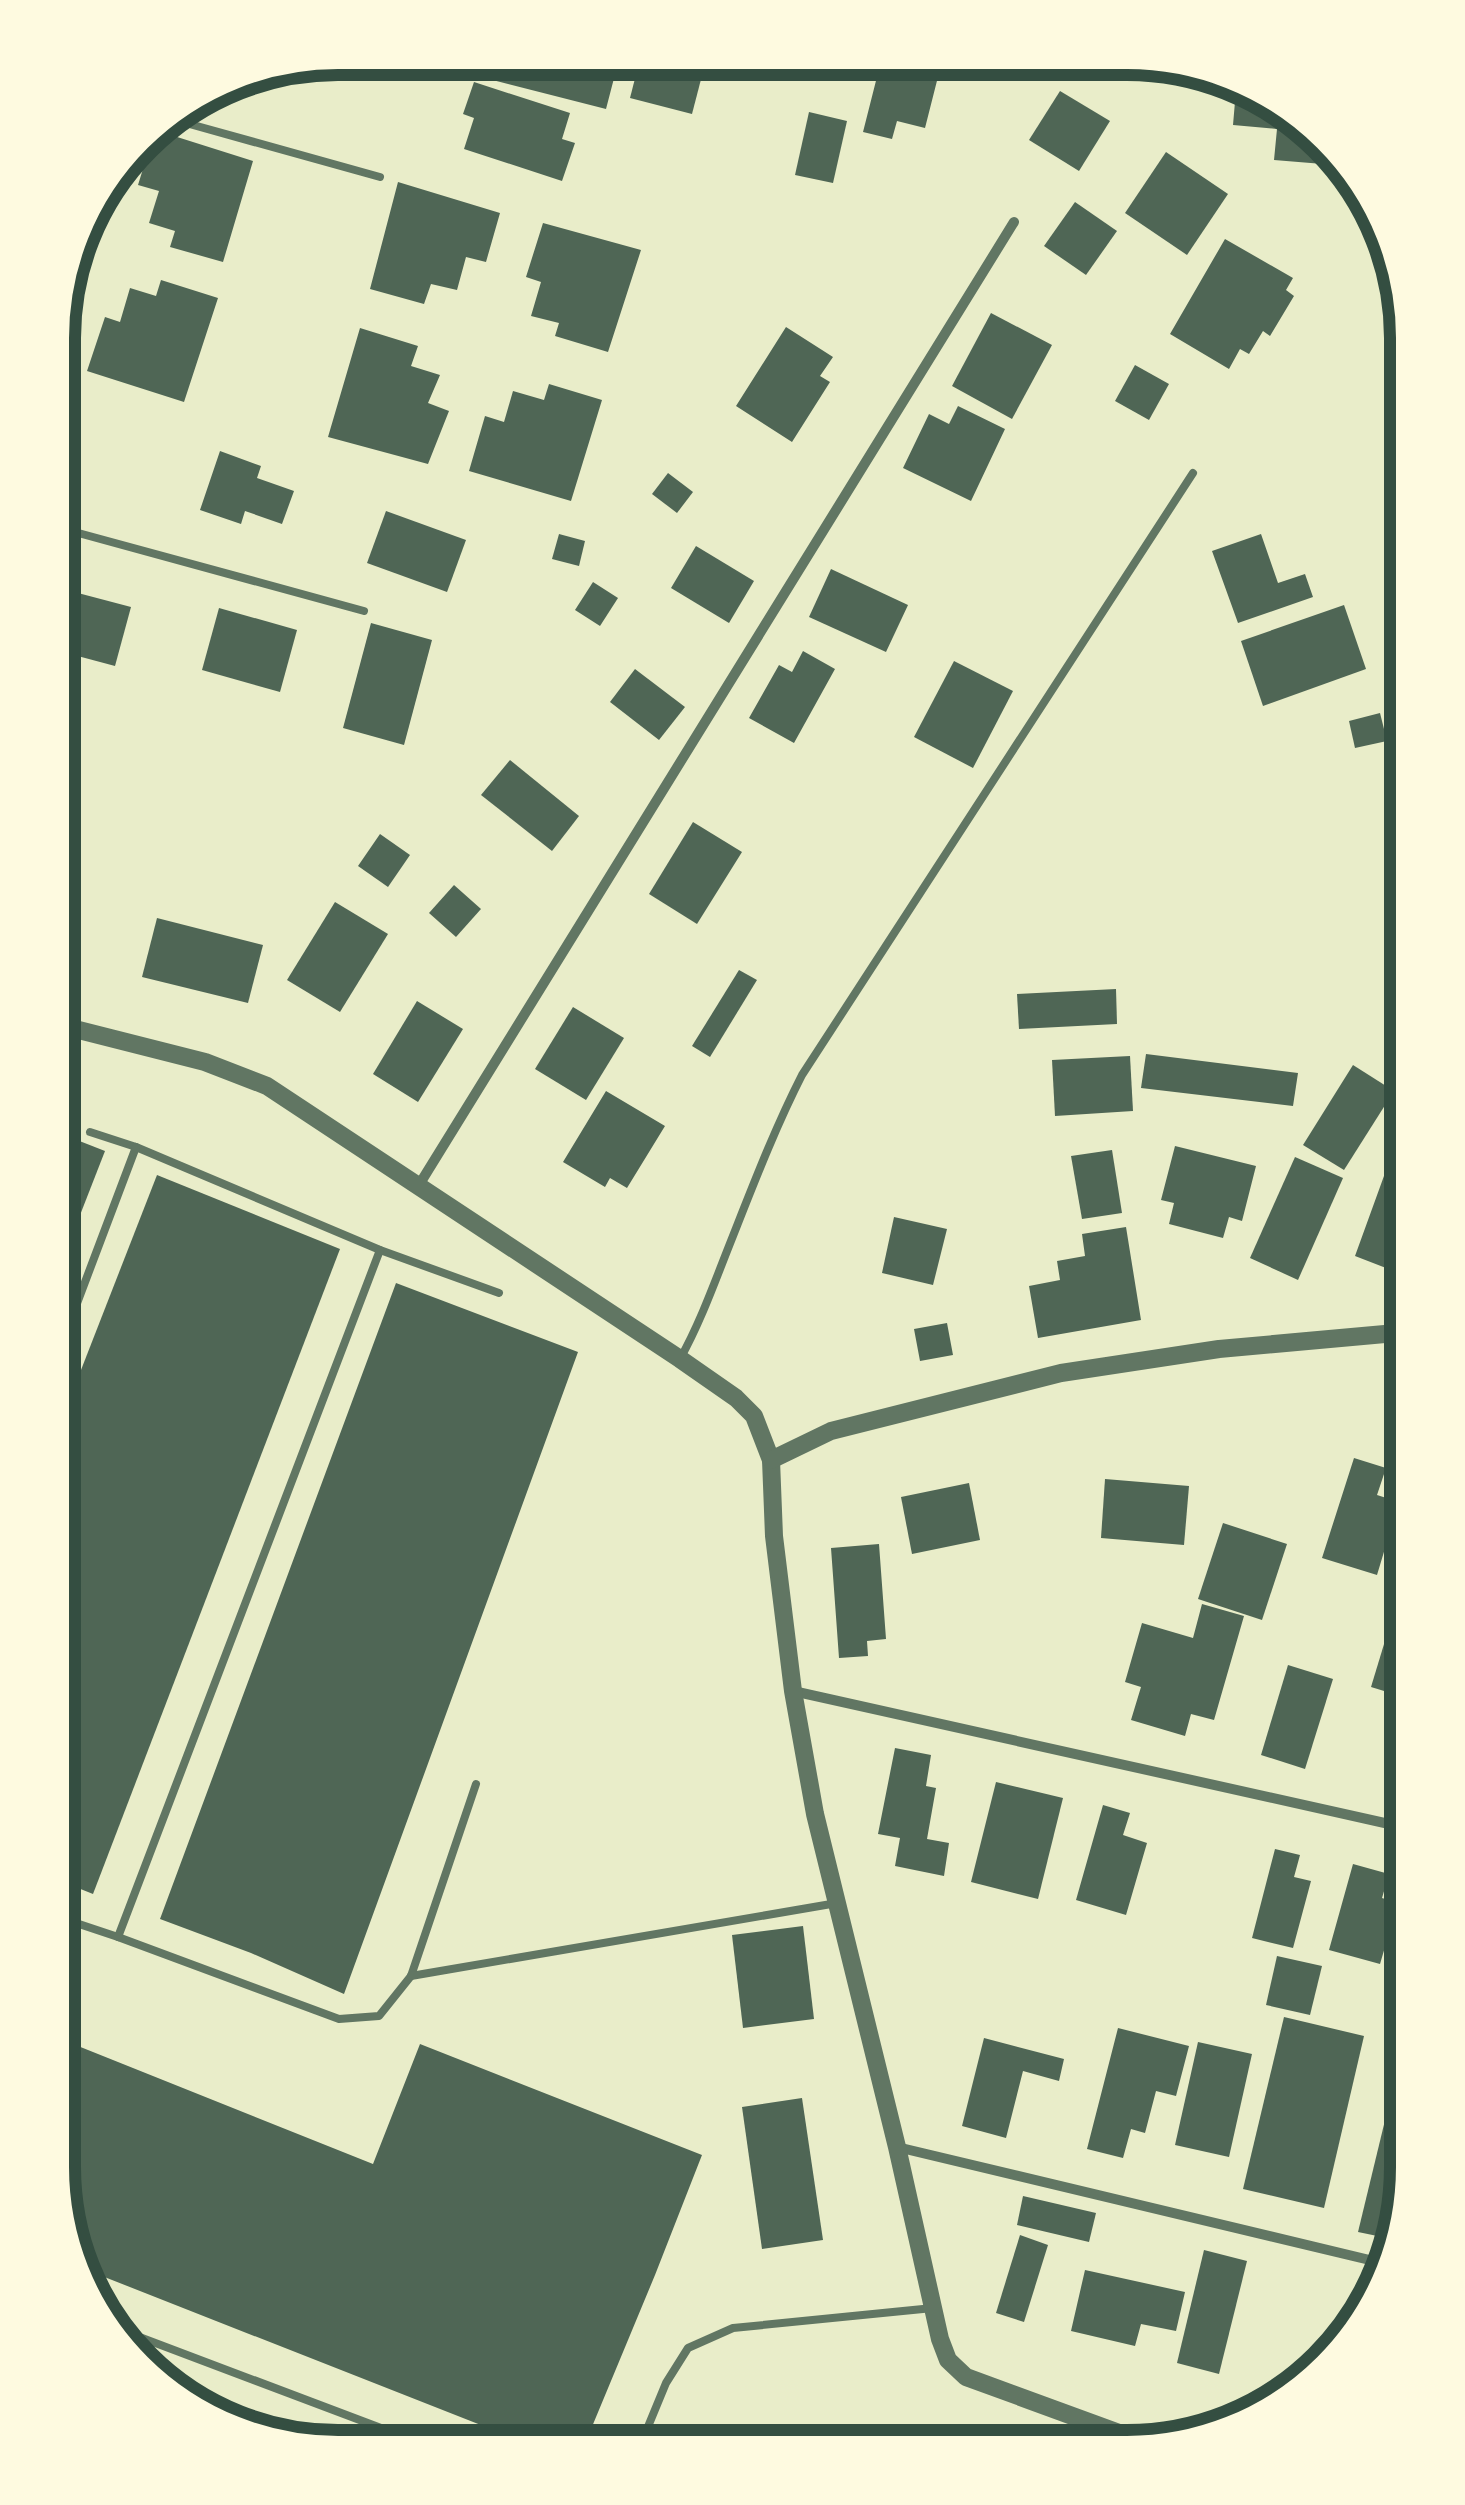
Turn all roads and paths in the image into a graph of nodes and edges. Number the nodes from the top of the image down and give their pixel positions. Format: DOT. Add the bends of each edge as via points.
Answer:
graph roads {
  1 [pos="187,123"];
  2 [pos="380,177"];
  3 [pos="1014,222"];
  4 [pos="1194,473"];
  5 [pos="75,532"];
  6 [pos="364,610"];
  7 [pos="75,1030"];
  8 [pos="90,1132"];
  9 [pos="136,1147"];
  10 [pos="419,1186"];
  11 [pos="380,1250"];
  12 [pos="499,1293"];
  13 [pos="75,1307"];
  14 [pos="1389,1334"];
  15 [pos="680,1359"];
  16 [pos="771,1460"];
  17 [pos="793,1691"];
  18 [pos="476,1784"];
  19 [pos="1389,1824"];
  20 [pos="837,1903"];
  21 [pos="75,1923"];
  22 [pos="118,1937"];
  23 [pos="411,1976"];
  24 [pos="897,2147"];
  25 [pos="1372,2261"];
  26 [pos="934,2308"];
  27 [pos="137,2336"];
  28 [pos="384,2430"];
  29 [pos="647,2430"];
  30 [pos="1111,2430"];
  1 -- 2 [label="lane"];
  3 -- 10 [label="street"];
  4 -- 15 [label="lane" via="802,1075"];
  5 -- 6 [label="lane"];
  7 -- 10 [label="street" via="205,1062 267,1086"];
  8 -- 9 [label="lane"];
  9 -- 11 [label="lane"];
  9 -- 13 [label="lane"];
  10 -- 15 [label="street"];
  11 -- 12 [label="lane"];
  11 -- 22 [label="lane"];
  14 -- 16 [label="street" via="1061,1372 830,1431"];
  15 -- 16 [label="street" via="754,1416"];
  16 -- 17 [label="street"];
  17 -- 19 [label="street"];
  17 -- 20 [label="street"];
  18 -- 23 [label="lane"];
  20 -- 23 [label="lane"];
  20 -- 24 [label="street"];
  21 -- 22 [label="lane"];
  22 -- 23 [label="lane" via="339,2019 379,2016"];
  24 -- 25 [label="street"];
  24 -- 26 [label="street"];
  26 -- 29 [label="lane" via="734,2328 688,2348"];
  26 -- 30 [label="street" via="948,2360 966,2377"];
  27 -- 28 [label="lane"];
}
